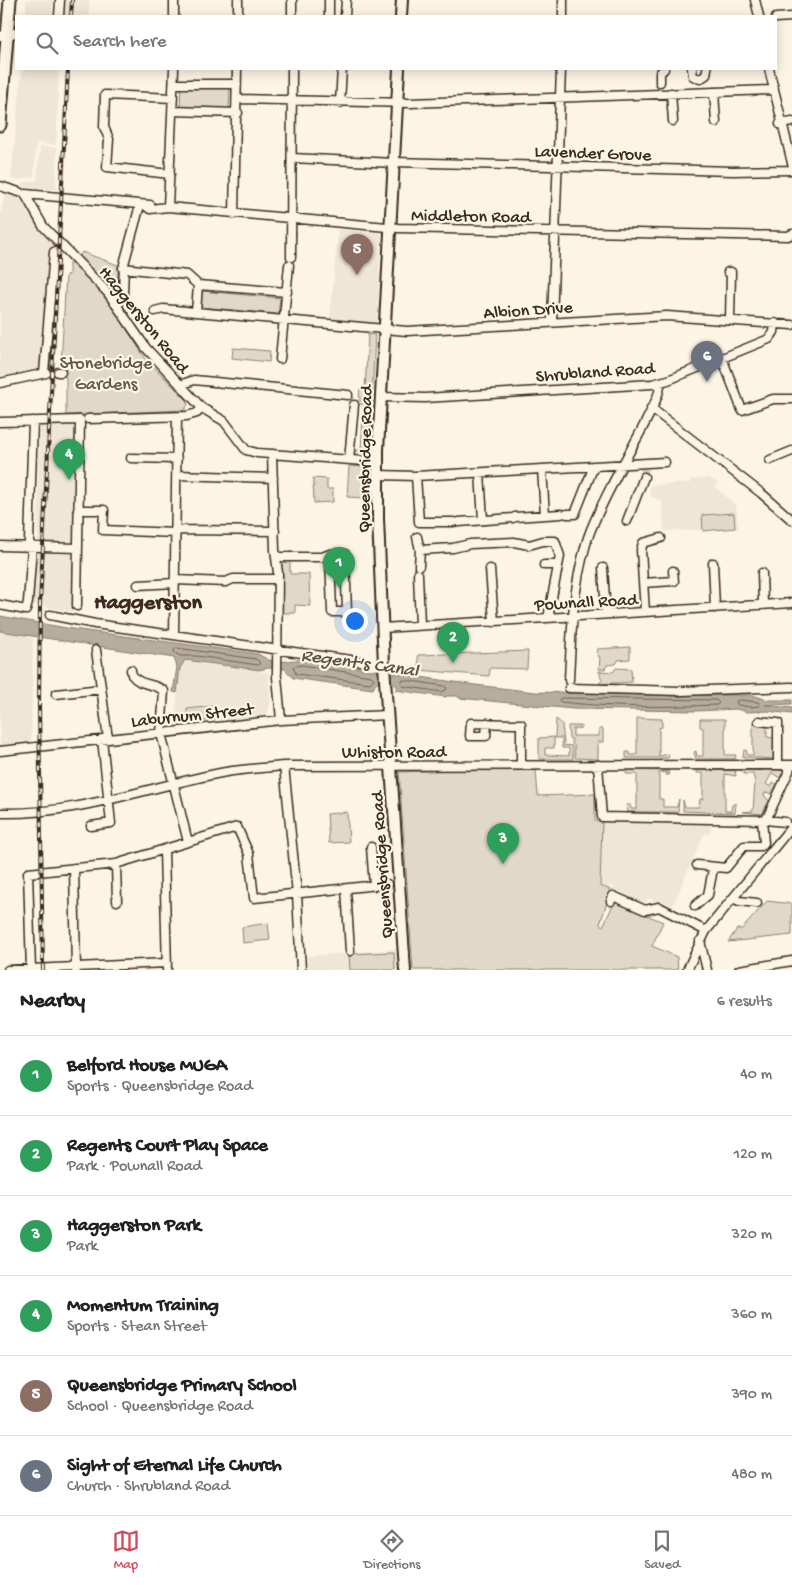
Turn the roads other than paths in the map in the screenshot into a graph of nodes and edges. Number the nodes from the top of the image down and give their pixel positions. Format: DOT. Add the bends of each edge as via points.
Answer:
graph roads {
  1 [pos="10,0"];
  2 [pos="60,0"];
  3 [pos="174,0"];
  4 [pos="238,0"];
  5 [pos="292,0"];
  6 [pos="329,0"];
  7 [pos="346,0"];
  8 [pos="402,0"];
  9 [pos="563,0"];
  10 [pos="756,0"];
  11 [pos="59,15"];
  12 [pos="174,15"];
  13 [pos="238,15"];
  14 [pos="292,15"];
  15 [pos="329,15"];
  16 [pos="345,15"];
  17 [pos="401,15"];
  18 [pos="563,15"];
  19 [pos="759,15"];
  20 [pos="792,17"];
  21 [pos="777,18"];
  22 [pos="8,34"];
  23 [pos="174,70"];
  24 [pos="238,70"];
  25 [pos="292,70"];
  26 [pos="342,70"];
  27 [pos="399,70"];
  28 [pos="561,70"];
  29 [pos="663,70"];
  30 [pos="692,70"];
  31 [pos="707,70"];
  32 [pos="769,70"];
  33 [pos="700,79"];
  34 [pos="660,82"];
  35 [pos="174,84"];
  36 [pos="237,84"];
  37 [pos="773,90"];
  38 [pos="700,92"];
  39 [pos="714,92"];
  40 [pos="672,93"];
  41 [pos="173,98"];
  42 [pos="238,99"];
  43 [pos="560,99"];
  44 [pos="292,100"];
  45 [pos="340,102"];
  46 [pos="397,103"];
  47 [pos="173,111"];
  48 [pos="238,113"];
  49 [pos="673,121"];
  50 [pos="716,122"];
  51 [pos="792,122"];
  52 [pos="780,124"];
  53 [pos="0,125"];
  54 [pos="292,158"];
  55 [pos="394,162"];
  56 [pos="792,163"];
  57 [pos="557,166"];
  58 [pos="792,170"];
  59 [pos="170,174"];
  60 [pos="0,186"];
  61 [pos="22,193"];
  62 [pos="143,206"];
  63 [pos="164,207"];
  64 [pos="234,214"];
  65 [pos="293,219"];
  66 [pos="390,227"];
  67 [pos="555,232"];
  68 [pos="792,235"];
  69 [pos="54,252"];
  70 [pos="124,268"];
  71 [pos="728,272"];
  72 [pos="198,285"];
  73 [pos="287,292"];
  74 [pos="118,305"];
  75 [pos="156,312"];
  76 [pos="196,312"];
  77 [pos="730,319"];
  78 [pos="284,321"];
  79 [pos="552,322"];
  80 [pos="775,323"];
  81 [pos="792,324"];
  82 [pos="385,330"];
  83 [pos="722,358"];
  84 [pos="280,359"];
  85 [pos="0,383"];
  86 [pos="656,383"];
  87 [pos="180,385"];
  88 [pos="348,395"];
  89 [pos="381,397"];
  90 [pos="792,399"];
  91 [pos="354,405"];
  92 [pos="202,408"];
  93 [pos="651,408"];
  94 [pos="178,417"];
  95 [pos="88,419"];
  96 [pos="33,421"];
  97 [pos="0,422"];
  98 [pos="792,451"];
  99 [pos="272,454"];
  100 [pos="131,458"];
  101 [pos="177,459"];
  102 [pos="349,460"];
  103 [pos="770,460"];
  104 [pos="378,462"];
  105 [pos="666,462"];
  106 [pos="623,464"];
  107 [pos="594,466"];
  108 [pos="542,469"];
  109 [pos="645,469"];
  110 [pos="480,473"];
  111 [pos="177,475"];
  112 [pos="378,475"];
  113 [pos="416,476"];
  114 [pos="272,478"];
  115 [pos="78,510"];
  116 [pos="545,515"];
  117 [pos="483,520"];
  118 [pos="792,520"];
  119 [pos="628,521"];
  120 [pos="176,532"];
  121 [pos="274,532"];
  122 [pos="417,537"];
  123 [pos="661,538"];
  124 [pos="0,546"];
  125 [pos="32,547"];
  126 [pos="78,548"];
  127 [pos="420,550"];
  128 [pos="330,554"];
  129 [pos="278,557"];
  130 [pos="713,563"];
  131 [pos="544,565"];
  132 [pos="558,565"];
  133 [pos="603,568"];
  134 [pos="490,569"];
  135 [pos="674,571"];
  136 [pos="762,573"];
  137 [pos="278,579"];
  138 [pos="175,581"];
  139 [pos="643,583"];
  140 [pos="138,585"];
  141 [pos="792,603"];
  142 [pos="0,605"];
  143 [pos="763,605"];
  144 [pos="715,608"];
  145 [pos="645,612"];
  146 [pos="606,614"];
  147 [pos="50,615"];
  148 [pos="572,617"];
  149 [pos="548,618"];
  150 [pos="77,619"];
  151 [pos="494,622"];
  152 [pos="420,625"];
  153 [pos="382,628"];
  154 [pos="174,635"];
  155 [pos="96,650"];
  156 [pos="278,650"];
  157 [pos="365,662"];
  158 [pos="131,670"];
  159 [pos="792,687"];
  160 [pos="101,689"];
  161 [pos="56,694"];
  162 [pos="388,710"];
  163 [pos="281,720"];
  164 [pos="759,721"];
  165 [pos="487,723"];
  166 [pos="161,732"];
  167 [pos="105,739"];
  168 [pos="0,751"];
  169 [pos="598,764"];
  170 [pos="521,765"];
  171 [pos="778,765"];
  172 [pos="791,765"];
  173 [pos="284,766"];
  174 [pos="390,766"];
  175 [pos="174,785"];
  176 [pos="109,801"];
  177 [pos="0,813"];
  178 [pos="764,820"];
  179 [pos="788,824"];
  180 [pos="91,826"];
  181 [pos="188,842"];
  182 [pos="371,847"];
  183 [pos="164,850"];
  184 [pos="116,864"];
  185 [pos="697,865"];
  186 [pos="74,868"];
  187 [pos="714,869"];
  188 [pos="387,884"];
  189 [pos="374,886"];
  190 [pos="346,889"];
  191 [pos="298,894"];
  192 [pos="733,898"];
  193 [pos="117,900"];
  194 [pos="611,901"];
  195 [pos="757,903"];
  196 [pos="695,906"];
  197 [pos="706,931"];
  198 [pos="700,941"];
  199 [pos="350,951"];
  200 [pos="792,961"];
  201 [pos="167,966"];
  202 [pos="759,968"];
  203 [pos="76,969"];
  204 [pos="8,970"];
  205 [pos="31,970"];
  206 [pos="301,970"];
  207 [pos="406,970"];
  208 [pos="687,970"];
  209 [pos="707,970"];
  210 [pos="739,970"];
  1 -- 22 [label="highway"];
  2 -- 11 [label="street"];
  3 -- 12 [label="street"];
  4 -- 13 [label="street"];
  5 -- 14 [label="street"];
  6 -- 15 [label="street"];
  7 -- 16 [label="street"];
  8 -- 17 [label="main road"];
  9 -- 18 [label="street"];
  10 -- 19 [label="street"];
  20 -- 21 [label="street"];
  22 -- 53 [label="highway"];
  23 -- 35 [label="street"];
  24 -- 36 [label="street"];
  25 -- 44 [label="street"];
  26 -- 45 [label="street"];
  27 -- 46 [label="main road, Queensbridge Road"];
  28 -- 43 [label="street"];
  29 -- 34 [label="street"];
  30 -- 33 [label="street" via="693,76"];
  31 -- 33 [label="street"];
  32 -- 37 [label="street"];
  33 -- 38 [label="street"];
  35 -- 36 [label="street"];
  35 -- 41 [label="street"];
  36 -- 42 [label="street"];
  37 -- 39 [label="street"];
  37 -- 52 [label="street"];
  38 -- 39 [label="street"];
  38 -- 40 [label="street"];
  39 -- 50 [label="street"];
  40 -- 43 [label="street"];
  40 -- 49 [label="street"];
  41 -- 47 [label="street"];
  41 -- 59 [label="street" via="106,95 104,119 109,136 107,167"];
  42 -- 44 [label="street"];
  42 -- 48 [label="street"];
  43 -- 46 [label="street"];
  43 -- 57 [label="street"];
  44 -- 45 [label="street"];
  44 -- 54 [label="street"];
  45 -- 46 [label="street"];
  46 -- 55 [label="main road, Queensbridge Road"];
  47 -- 48 [label="street"];
  47 -- 59 [label="street"];
  48 -- 64 [label="street"];
  51 -- 52 [label="street"];
  52 -- 56 [label="street"];
  54 -- 55 [label="street, Lavender Grove"];
  54 -- 65 [label="street"];
  55 -- 57 [label="street, Lavender Grove"];
  55 -- 66 [label="main road, Queensbridge Road"];
  57 -- 58 [label="street, Lavender Grove"];
  57 -- 67 [label="street"];
  59 -- 63 [label="street"];
  60 -- 61 [label="street, Middleton Road"];
  61 -- 62 [label="street, Middleton Road"];
  61 -- 74 [label="street, Haggerston Road" via="49,234"];
  62 -- 63 [label="street, Middleton Road" via="156,204"];
  62 -- 70 [label="street"];
  63 -- 64 [label="street, Middleton Road"];
  64 -- 65 [label="street, Middleton Road"];
  65 -- 66 [label="street, Middleton Road"];
  65 -- 73 [label="street"];
  66 -- 67 [label="street, Middleton Road"];
  66 -- 82 [label="main road, Queensbridge Road"];
  67 -- 68 [label="street, Middleton Road" via="782,236 786,239"];
  67 -- 79 [label="street"];
  69 -- 85 [label="street" via="45,373"];
  70 -- 72 [label="street" via="187,275"];
  70 -- 74 [label="street" via="123,295"];
  71 -- 77 [label="street" via="731,272"];
  72 -- 73 [label="street"];
  72 -- 76 [label="street"];
  73 -- 78 [label="street"];
  74 -- 87 [label="street, Haggerston Road" via="146,348"];
  75 -- 76 [label="street" via="163,309"];
  76 -- 78 [label="street, Albion Drive"];
  77 -- 79 [label="street, Albion Drive" via="667,316"];
  77 -- 80 [label="street, Albion Drive"];
  78 -- 82 [label="street, Albion Drive"];
  78 -- 84 [label="street"];
  79 -- 82 [label="street, Albion Drive"];
  80 -- 81 [label="street"];
  80 -- 83 [label="street, Shrubland Road" via="769,340"];
  82 -- 89 [label="main road, Queensbridge Road"];
  83 -- 86 [label="street, Shrubland Road"];
  83 -- 90 [label="street" via="742,410 773,399"];
  86 -- 89 [label="street, Shrubland Road" via="425,398"];
  86 -- 93 [label="street"];
  87 -- 88 [label="street" via="194,380"];
  87 -- 92 [label="street, Haggerston Road"];
  89 -- 104 [label="main road, Queensbridge Road"];
  91 -- 102 [label="street"];
  92 -- 94 [label="street" via="192,415"];
  92 -- 99 [label="street, Haggerston Road" via="221,418 246,450"];
  93 -- 106 [label="street"];
  93 -- 118 [label="street" via="788,509"];
  94 -- 95 [label="street"];
  94 -- 101 [label="street"];
  96 -- 97 [label="street"];
  96 -- 115 [label="street" via="80,420"];
  96 -- 125 [label="street" via="29,542"];
  98 -- 103 [label="street"];
  99 -- 102 [label="street, Haggerston Road"];
  99 -- 114 [label="street"];
  100 -- 101 [label="street"];
  101 -- 111 [label="street"];
  102 -- 104 [label="street, Haggerston Road"];
  104 -- 112 [label="main road, Queensbridge Road"];
  105 -- 109 [label="street"];
  106 -- 107 [label="street"];
  106 -- 109 [label="street"];
  106 -- 148 [label="street" via="586,543"];
  107 -- 108 [label="street"];
  107 -- 116 [label="street" via="575,514"];
  108 -- 110 [label="street"];
  108 -- 116 [label="street"];
  109 -- 119 [label="street"];
  110 -- 113 [label="street"];
  110 -- 117 [label="street"];
  111 -- 114 [label="street"];
  111 -- 120 [label="street"];
  112 -- 113 [label="street"];
  112 -- 153 [label="main road, Queensbridge Road"];
  113 -- 117 [label="street" via="419,522"];
  114 -- 121 [label="street"];
  115 -- 120 [label="street" via="104,510 103,530"];
  115 -- 126 [label="street"];
  116 -- 117 [label="street"];
  120 -- 121 [label="street"];
  120 -- 138 [label="street"];
  121 -- 129 [label="street"];
  122 -- 127 [label="street"];
  123 -- 139 [label="street" via="643,543"];
  124 -- 125 [label="street"];
  125 -- 126 [label="street"];
  125 -- 142 [label="street" via="26,610"];
  126 -- 150 [label="street"];
  127 -- 132 [label="street" via="466,544 514,542 529,545 552,541 557,544"];
  127 -- 152 [label="street"];
  128 -- 128 [label="street" via="345,554 347,612 332,612"];
  128 -- 129 [label="street" via="322,557"];
  129 -- 137 [label="street"];
  130 -- 144 [label="street"];
  131 -- 132 [label="street"];
  132 -- 149 [label="street"];
  133 -- 146 [label="street"];
  134 -- 151 [label="street"];
  135 -- 139 [label="street" via="674,581"];
  136 -- 143 [label="street"];
  137 -- 138 [label="street"];
  137 -- 156 [label="street"];
  138 -- 140 [label="street"];
  138 -- 154 [label="street"];
  139 -- 145 [label="street"];
  141 -- 143 [label="street, Pownall Road"];
  143 -- 144 [label="street, Pownall Road"];
  144 -- 145 [label="street, Pownall Road"];
  145 -- 146 [label="street, Pownall Road"];
  146 -- 148 [label="street, Pownall Road"];
  147 -- 150 [label="street"];
  148 -- 149 [label="street, Pownall Road"];
  148 -- 159 [label="street" via="569,684 681,691"];
  149 -- 151 [label="street, Pownall Road"];
  150 -- 154 [label="street"];
  151 -- 152 [label="street, Pownall Road"];
  152 -- 153 [label="street, Pownall Road"];
  153 -- 162 [label="main road, Queensbridge Road"];
  154 -- 156 [label="street"];
  155 -- 160 [label="street"];
  156 -- 157 [label="street"];
  156 -- 163 [label="street"];
  158 -- 166 [label="street" via="140,683 156,685 164,690"];
  160 -- 161 [label="street"];
  160 -- 167 [label="street"];
  162 -- 163 [label="street, Laburnum Street"];
  162 -- 174 [label="main road, Queensbridge Road"];
  163 -- 166 [label="street, Laburnum Street"];
  164 -- 171 [label="street" via="778,723"];
  165 -- 170 [label="street" via="486,736 470,736 471,723 488,723 498,723 521,724"];
  166 -- 167 [label="street, Laburnum Street"];
  166 -- 175 [label="street"];
  167 -- 168 [label="street, Laburnum Street"];
  167 -- 176 [label="street"];
  169 -- 170 [label="street, Whiston Road"];
  169 -- 171 [label="street, Whiston Road"];
  169 -- 178 [label="street" via="601,814 607,818"];
  170 -- 174 [label="street, Whiston Road"];
  171 -- 172 [label="street, Whiston Road"];
  172 -- 178 [label="street"];
  173 -- 174 [label="street, Whiston Road"];
  173 -- 175 [label="street, Whiston Road" via="226,772"];
  173 -- 191 [label="street"];
  174 -- 207 [label="main road, Queensbridge Road"];
  175 -- 176 [label="street, Whiston Road"];
  175 -- 181 [label="street"];
  176 -- 177 [label="street, Whiston Road" via="27,814"];
  176 -- 180 [label="street" via="110,824"];
  178 -- 179 [label="street"];
  178 -- 187 [label="street" via="764,843 761,846 744,846 726,868"];
  179 -- 192 [label="street"];
  181 -- 183 [label="street"];
  181 -- 191 [label="street" via="237,827 249,854 254,898"];
  182 -- 189 [label="street"];
  183 -- 184 [label="street"];
  183 -- 201 [label="street"];
  184 -- 186 [label="street"];
  184 -- 193 [label="street"];
  185 -- 187 [label="street"];
  186 -- 203 [label="street"];
  186 -- 205 [label="street" via="28,873"];
  187 -- 196 [label="street" via="708,895"];
  188 -- 189 [label="street"];
  189 -- 190 [label="street"];
  190 -- 191 [label="street"];
  190 -- 199 [label="street"];
  191 -- 206 [label="street"];
  192 -- 195 [label="street"];
  192 -- 197 [label="street"];
  194 -- 197 [label="street" via="613,896 645,910 658,908"];
  197 -- 198 [label="street"];
  198 -- 208 [label="street"];
  198 -- 209 [label="street"];
  200 -- 202 [label="street"];
  201 -- 203 [label="street"];
  202 -- 210 [label="street"];
  203 -- 205 [label="street"];
  204 -- 205 [label="street"];
}
